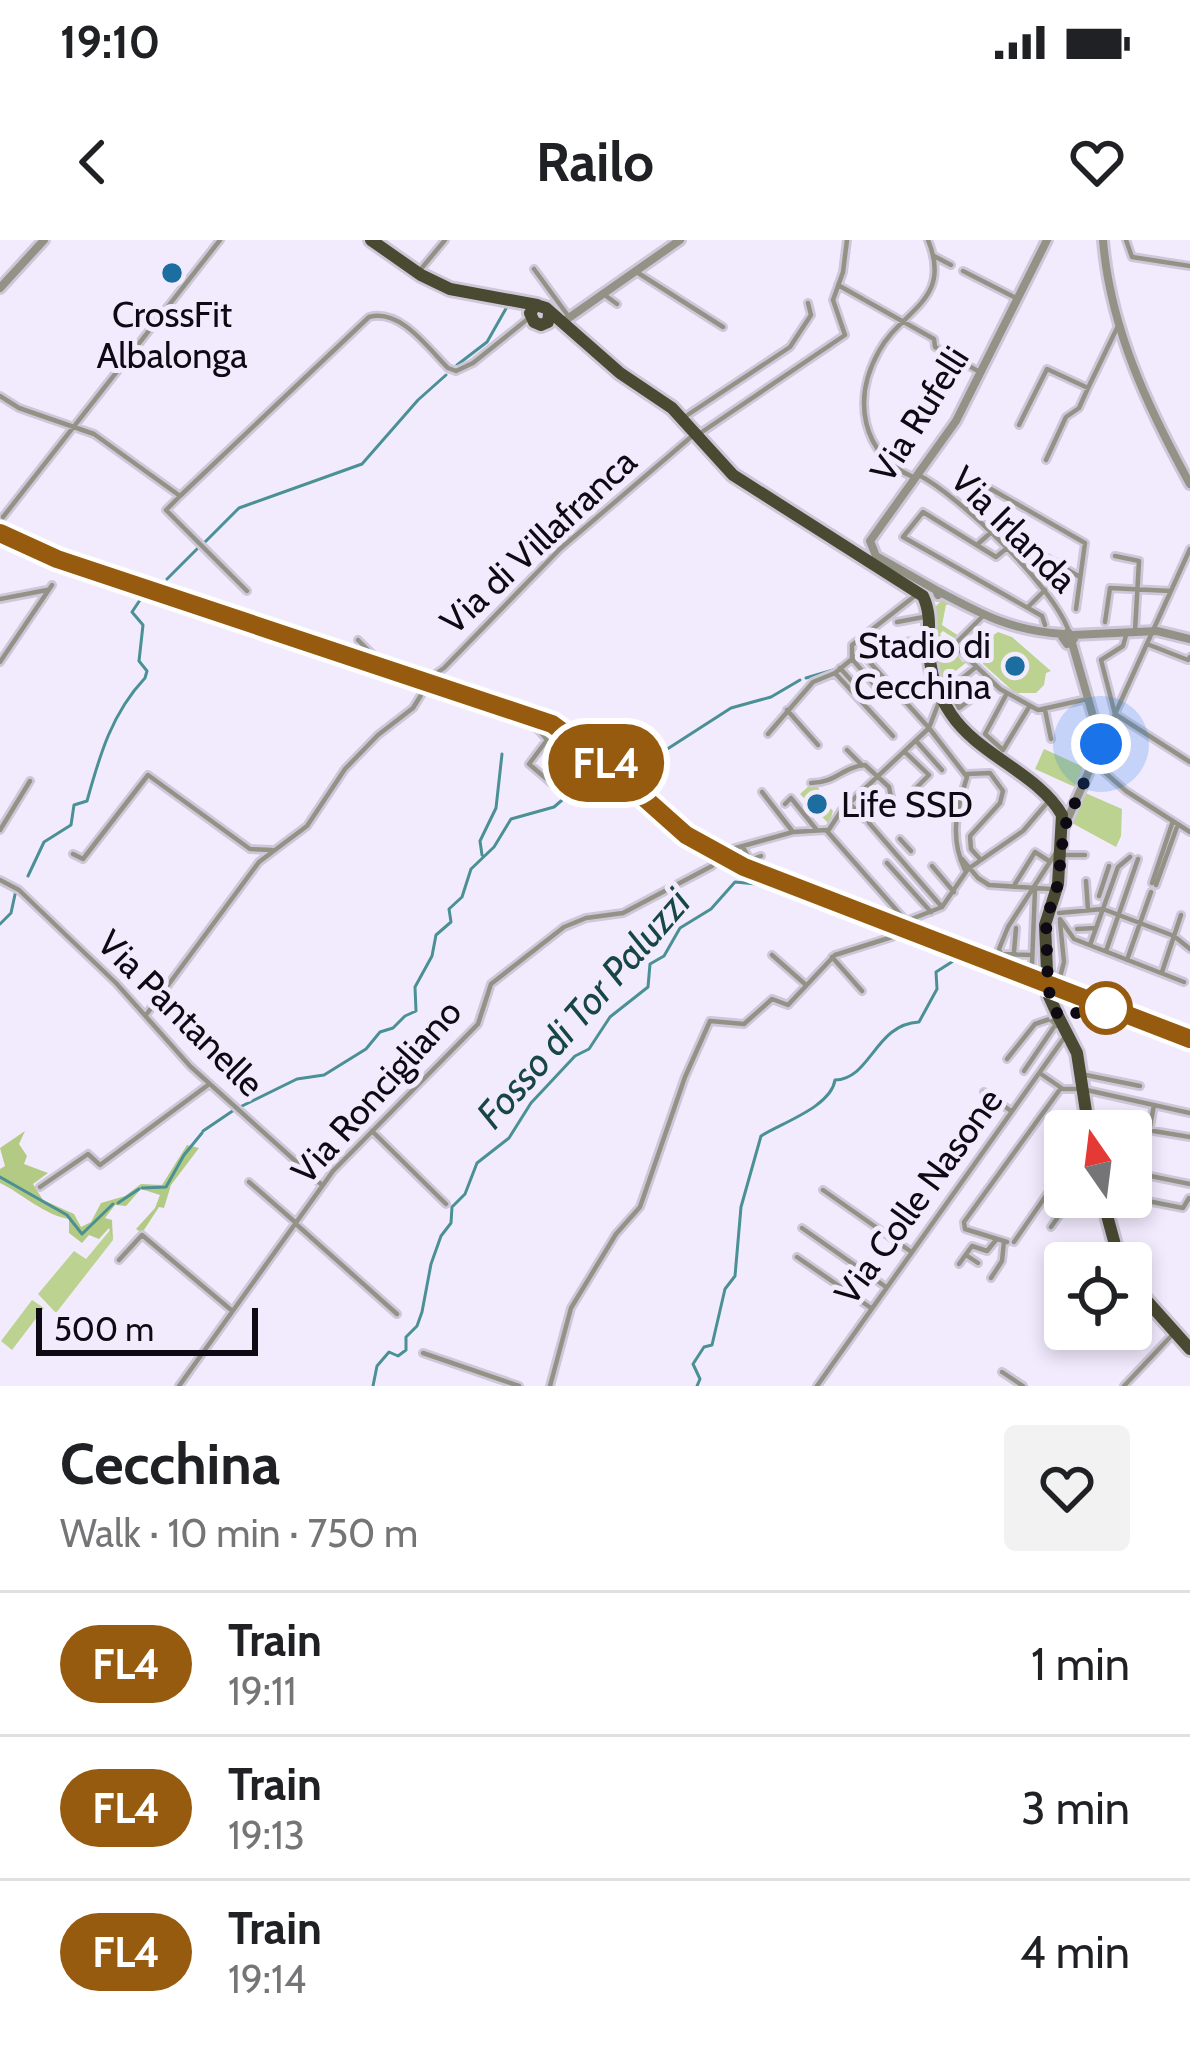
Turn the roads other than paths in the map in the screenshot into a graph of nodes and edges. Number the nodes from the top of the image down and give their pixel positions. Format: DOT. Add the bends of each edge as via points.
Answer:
graph roads {
  1 [pos="44,240"];
  2 [pos="220,240"];
  3 [pos="371,240"];
  4 [pos="445,240"];
  5 [pos="680,240"];
  6 [pos="848,240"];
  7 [pos="928,240"];
  8 [pos="1047,240"];
  9 [pos="1103,240"];
  10 [pos="1126,240"];
  11 [pos="934,256"];
  12 [pos="951,265"];
  13 [pos="1190,266"];
  14 [pos="534,269"];
  15 [pos="635,271"];
  16 [pos="963,271"];
  17 [pos="418,273"];
  18 [pos="838,285"];
  19 [pos="0,288"];
  20 [pos="602,293"];
  21 [pos="1016,298"];
  22 [pos="808,303"];
  23 [pos="617,304"];
  24 [pos="534,315"];
  25 [pos="567,322"];
  26 [pos="906,323"];
  27 [pos="1118,326"];
  28 [pos="723,327"];
  29 [pos="981,373"];
  30 [pos="1088,388"];
  31 [pos="0,396"];
  32 [pos="683,418"];
  33 [pos="74,425"];
  34 [pos="1019,425"];
  35 [pos="696,434"];
  36 [pos="1046,460"];
  37 [pos="916,476"];
  38 [pos="1190,484"];
  39 [pos="180,496"];
  40 [pos="967,510"];
  41 [pos="3,517"];
  42 [pos="989,533"];
  43 [pos="1017,540"];
  44 [pos="977,544"];
  45 [pos="1190,549"];
  46 [pos="1006,550"];
  47 [pos="1115,556"];
  48 [pos="1080,577"];
  49 [pos="1138,589"];
  50 [pos="1045,590"];
  51 [pos="247,591"];
  52 [pos="1171,591"];
  53 [pos="929,594"];
  54 [pos="0,599"];
  55 [pos="1028,608"];
  56 [pos="1076,609"];
  57 [pos="983,615"];
  58 [pos="930,616"];
  59 [pos="897,622"];
  60 [pos="1105,622"];
  61 [pos="1046,626"];
  62 [pos="1131,631"];
  63 [pos="1156,632"];
  64 [pos="1069,637"];
  65 [pos="358,640"];
  66 [pos="929,640"];
  67 [pos="1190,640"];
  68 [pos="1145,643"];
  69 [pos="885,644"];
  70 [pos="1190,657"];
  71 [pos="852,659"];
  72 [pos="0,662"];
  73 [pos="976,668"];
  74 [pos="838,670"];
  75 [pos="427,682"];
  76 [pos="994,683"];
  77 [pos="877,688"];
  78 [pos="859,689"];
  79 [pos="1007,693"];
  80 [pos="1087,699"];
  81 [pos="1029,706"];
  82 [pos="787,710"];
  83 [pos="1045,710"];
  84 [pos="940,712"];
  85 [pos="1115,714"];
  86 [pos="768,734"];
  87 [pos="893,736"];
  88 [pos="1051,740"];
  89 [pos="917,742"];
  90 [pos="1101,744"];
  91 [pos="818,745"];
  92 [pos="847,750"];
  93 [pos="905,752"];
  94 [pos="1003,762"];
  95 [pos="1094,762"];
  96 [pos="1190,762"];
  97 [pos="862,765"];
  98 [pos="942,770"];
  99 [pos="992,773"];
  100 [pos="879,775"];
  101 [pos="967,775"];
  102 [pos="30,781"];
  103 [pos="811,783"];
  104 [pos="556,787"];
  105 [pos="916,788"];
  106 [pos="762,792"];
  107 [pos="785,803"];
  108 [pos="849,803"];
  109 [pos="894,811"];
  110 [pos="1061,815"];
  111 [pos="1180,827"];
  112 [pos="816,829"];
  113 [pos="0,830"];
  114 [pos="828,831"];
  115 [pos="793,832"];
  116 [pos="743,847"];
  117 [pos="277,850"];
  118 [pos="911,850"];
  119 [pos="895,853"];
  120 [pos="74,854"];
  121 [pos="1058,854"];
  122 [pos="1085,855"];
  123 [pos="761,856"];
  124 [pos="981,860"];
  125 [pos="887,862"];
  126 [pos="932,866"];
  127 [pos="1109,866"];
  128 [pos="968,869"];
  129 [pos="0,880"];
  130 [pos="1086,881"];
  131 [pos="1015,884"];
  132 [pos="1033,891"];
  133 [pos="1056,891"];
  134 [pos="954,892"];
  135 [pos="1103,897"];
  136 [pos="942,907"];
  137 [pos="1100,909"];
  138 [pos="1088,910"];
  139 [pos="931,911"];
  140 [pos="1119,914"];
  141 [pos="1181,915"];
  142 [pos="1060,916"];
  143 [pos="907,922"];
  144 [pos="1140,922"];
  145 [pos="1016,928"];
  146 [pos="1096,928"];
  147 [pos="1077,929"];
  148 [pos="1174,936"];
  149 [pos="1090,945"];
  150 [pos="1190,949"];
  151 [pos="1106,951"];
  152 [pos="1014,954"];
  153 [pos="772,955"];
  154 [pos="1032,955"];
  155 [pos="832,957"];
  156 [pos="1127,960"];
  157 [pos="1032,965"];
  158 [pos="1162,974"];
  159 [pos="1059,981"];
  160 [pos="1184,982"];
  161 [pos="806,985"];
  162 [pos="862,991"];
  163 [pos="146,1015"];
  164 [pos="1052,1020"];
  165 [pos="1064,1037"];
  166 [pos="1078,1058"];
  167 [pos="1007,1059"];
  168 [pos="1024,1071"];
  169 [pos="1040,1073"];
  170 [pos="1081,1082"];
  171 [pos="209,1083"];
  172 [pos="1140,1086"];
  173 [pos="1061,1088"];
  174 [pos="983,1092"];
  175 [pos="1154,1105"];
  176 [pos="1085,1110"];
  177 [pos="1011,1112"];
  178 [pos="1190,1113"];
  179 [pos="1152,1116"];
  180 [pos="372,1131"];
  181 [pos="1152,1132"];
  182 [pos="1190,1137"];
  183 [pos="1152,1176"];
  184 [pos="249,1182"];
  185 [pos="1190,1184"];
  186 [pos="322,1186"];
  187 [pos="40,1187"];
  188 [pos="824,1190"];
  189 [pos="1044,1194"];
  190 [pos="1189,1198"];
  191 [pos="1152,1202"];
  192 [pos="446,1204"];
  193 [pos="1057,1218"];
  194 [pos="296,1224"];
  195 [pos="1051,1227"];
  196 [pos="802,1228"];
  197 [pos="1005,1241"];
  198 [pos="910,1251"];
  199 [pos="966,1255"];
  200 [pos="797,1257"];
  201 [pos="118,1260"];
  202 [pos="978,1263"];
  203 [pos="959,1264"];
  204 [pos="991,1278"];
  205 [pos="886,1287"];
  206 [pos="871,1308"];
  207 [pos="232,1310"];
  208 [pos="1152,1310"];
  209 [pos="398,1314"];
  210 [pos="1175,1333"];
  211 [pos="1190,1348"];
  212 [pos="424,1353"];
  213 [pos="1003,1372"];
  214 [pos="179,1386"];
  215 [pos="519,1386"];
  216 [pos="550,1386"];
  217 [pos="817,1386"];
  218 [pos="1023,1386"];
  219 [pos="1124,1386"];
  1 -- 19 [label="street"];
  2 -- 33 [label="street"];
  3 -- 17 [label="main road"];
  4 -- 17 [label="street"];
  5 -- 15 [label="street"];
  6 -- 18 [label="street"];
  7 -- 11 [label="street"];
  8 -- 21 [label="street, Via Rufelli"];
  9 -- 27 [label="street"];
  10 -- 13 [label="street" via="1132,257"];
  11 -- 12 [label="street"];
  11 -- 26 [label="street, Via Irlanda" via="931,291"];
  14 -- 25 [label="street"];
  15 -- 20 [label="street"];
  15 -- 28 [label="street"];
  16 -- 21 [label="street"];
  17 -- 24 [label="main road"];
  18 -- 26 [label="street"];
  18 -- 35 [label="street, Via di Villafranca" via="832,300 844,336"];
  20 -- 23 [label="street"];
  20 -- 25 [label="street"];
  21 -- 29 [label="street, Via Rufelli"];
  22 -- 32 [label="street" via="812,315 790,347"];
  24 -- 25 [label="main road"];
  24 -- 39 [label="street" via="456,371 399,321 372,316"];
  25 -- 32 [label="main road"];
  26 -- 29 [label="street"];
  26 -- 37 [label="street, Via Irlanda" via="877,356 864,412 878,453"];
  27 -- 30 [label="street"];
  27 -- 38 [label="street"];
  29 -- 37 [label="street, Via Rufelli"];
  30 -- 34 [label="street" via="1047,369"];
  30 -- 36 [label="street"];
  31 -- 33 [label="street"];
  32 -- 35 [label="main road"];
  33 -- 39 [label="street"];
  33 -- 41 [label="street"];
  35 -- 53 [label="main road" via="740,480"];
  35 -- 75 [label="street, Via di Villafranca" via="560,549"];
  37 -- 40 [label="street, Via Irlanda"];
  37 -- 53 [label="street, Via Rufelli" via="869,544"];
  39 -- 51 [label="street" via="166,510"];
  40 -- 42 [label="street, Via Irlanda"];
  40 -- 48 [label="street" via="991,489 1085,543"];
  42 -- 43 [label="street" via="996,528"];
  42 -- 44 [label="street"];
  42 -- 46 [label="street, Via Irlanda"];
  43 -- 46 [label="street"];
  43 -- 48 [label="street"];
  44 -- 46 [label="street" via="997,557"];
  44 -- 55 [label="street" via="922,512 903,537"];
  45 -- 52 [label="street"];
  46 -- 50 [label="street, Via Irlanda"];
  47 -- 49 [label="street" via="1139,560"];
  48 -- 56 [label="street"];
  49 -- 52 [label="street"];
  49 -- 60 [label="street" via="1108,589"];
  49 -- 62 [label="street"];
  50 -- 55 [label="street"];
  50 -- 64 [label="street, Via Irlanda"];
  52 -- 63 [label="street"];
  53 -- 57 [label="street"];
  53 -- 58 [label="main road"];
  53 -- 71 [label="street" via="852,645"];
  54 -- 72 [label="street" via="51,587"];
  55 -- 61 [label="street"];
  57 -- 64 [label="street"];
  57 -- 73 [label="street" via="954,643"];
  58 -- 59 [label="street"];
  58 -- 66 [label="main road"];
  62 -- 63 [label="street"];
  62 -- 64 [label="street"];
  62 -- 85 [label="street" via="1100,662"];
  63 -- 67 [label="street"];
  63 -- 68 [label="street"];
  64 -- 80 [label="street"];
  65 -- 75 [label="street"];
  66 -- 69 [label="street"];
  66 -- 84 [label="main road"];
  68 -- 70 [label="street"];
  68 -- 85 [label="street"];
  71 -- 74 [label="street"];
  71 -- 77 [label="street"];
  71 -- 84 [label="street" via="865,656 920,720"];
  73 -- 76 [label="street"];
  73 -- 76 [label="street" via="949,689 959,708"];
  74 -- 78 [label="street"];
  74 -- 82 [label="street" via="814,681"];
  74 -- 87 [label="street"];
  75 -- 104 [label="street" via="532,724 547,740 529,764"];
  75 -- 117 [label="street, Via di Villafranca" via="415,706 346,768 306,827"];
  76 -- 79 [label="street"];
  79 -- 81 [label="street"];
  79 -- 81 [label="street" via="985,733 1002,749"];
  80 -- 83 [label="street"];
  80 -- 90 [label="street"];
  81 -- 83 [label="street"];
  82 -- 86 [label="street"];
  82 -- 91 [label="street"];
  83 -- 88 [label="street"];
  84 -- 89 [label="street"];
  84 -- 94 [label="main road"];
  84 -- 101 [label="street"];
  85 -- 90 [label="street"];
  85 -- 96 [label="street"];
  89 -- 93 [label="street"];
  89 -- 98 [label="street"];
  90 -- 95 [label="street"];
  92 -- 97 [label="street"];
  93 -- 100 [label="street"];
  93 -- 105 [label="street" via="932,777"];
  94 -- 99 [label="street"];
  94 -- 110 [label="main road"];
  95 -- 110 [label="street"];
  95 -- 111 [label="street"];
  97 -- 100 [label="street"];
  97 -- 103 [label="street"];
  99 -- 101 [label="street"];
  99 -- 124 [label="street" via="1003,796 971,835"];
  100 -- 108 [label="street"];
  100 -- 109 [label="street"];
  101 -- 128 [label="street" via="956,821"];
  102 -- 113 [label="street"];
  106 -- 115 [label="street"];
  107 -- 112 [label="street" via="791,798"];
  108 -- 114 [label="street"];
  108 -- 119 [label="street"];
  110 -- 121 [label="main road"];
  110 -- 124 [label="street" via="1042,806"];
  111 -- 144 [label="street"];
  112 -- 114 [label="street, Via Roncigliano"];
  112 -- 115 [label="street, Via Roncigliano"];
  114 -- 143 [label="street"];
  115 -- 116 [label="street, Via Roncigliano"];
  116 -- 123 [label="street" via="750,860"];
  116 -- 180 [label="street, Via Roncigliano" via="623,914 571,923 498,977 476,1025"];
  117 -- 120 [label="street" via="250,849 148,775 83,859"];
  117 -- 163 [label="street, Via di Villafranca" via="259,862"];
  118 -- 119 [label="street" via="903,842"];
  119 -- 136 [label="street"];
  121 -- 122 [label="street"];
  121 -- 131 [label="street" via="1035,852"];
  121 -- 132 [label="street"];
  121 -- 133 [label="main road"];
  124 -- 128 [label="street"];
  125 -- 139 [label="street"];
  126 -- 134 [label="street"];
  127 -- 135 [label="street"];
  128 -- 131 [label="street" via="989,885"];
  128 -- 134 [label="street"];
  129 -- 163 [label="street, Via Pantanelle"];
  130 -- 138 [label="street"];
  131 -- 132 [label="street"];
  132 -- 133 [label="street"];
  132 -- 152 [label="street" via="1003,936 999,952"];
  132 -- 154 [label="street"];
  133 -- 142 [label="street"];
  133 -- 164 [label="main road, bridge" via="1045,929"];
  134 -- 136 [label="street"];
  135 -- 137 [label="street"];
  135 -- 140 [label="street" via="1118,866 1134,858"];
  136 -- 139 [label="street"];
  137 -- 138 [label="street"];
  137 -- 140 [label="street"];
  137 -- 146 [label="street"];
  138 -- 142 [label="street"];
  139 -- 143 [label="street"];
  140 -- 144 [label="street"];
  140 -- 151 [label="street"];
  141 -- 148 [label="street"];
  142 -- 149 [label="street" via="1073,938"];
  142 -- 159 [label="street"];
  143 -- 155 [label="street" via="892,937"];
  144 -- 148 [label="street"];
  144 -- 156 [label="street"];
  145 -- 152 [label="street"];
  146 -- 147 [label="street"];
  146 -- 149 [label="street"];
  148 -- 150 [label="street"];
  148 -- 158 [label="street"];
  149 -- 151 [label="street"];
  151 -- 156 [label="street"];
  152 -- 154 [label="street"];
  153 -- 161 [label="street"];
  154 -- 157 [label="street"];
  155 -- 161 [label="street"];
  155 -- 162 [label="street"];
  156 -- 158 [label="street"];
  158 -- 160 [label="street"];
  161 -- 216 [label="street" via="789,1005 772,999 746,1024 709,1022 640,1207 569,1313"];
  163 -- 171 [label="street, Via Pantanelle"];
  164 -- 165 [label="street"];
  164 -- 166 [label="main road"];
  164 -- 167 [label="street" via="1034,1025"];
  164 -- 168 [label="street"];
  165 -- 166 [label="street"];
  165 -- 169 [label="street, Via Colle Nasone"];
  166 -- 170 [label="main road"];
  169 -- 173 [label="street"];
  169 -- 177 [label="street, Via Colle Nasone"];
  170 -- 172 [label="street"];
  170 -- 173 [label="street"];
  170 -- 175 [label="street"];
  170 -- 176 [label="main road"];
  171 -- 186 [label="street, Via Pantanelle"];
  171 -- 187 [label="street" via="100,1166 88,1154"];
  173 -- 197 [label="street" via="964,1222 966,1230"];
  174 -- 177 [label="street"];
  175 -- 178 [label="street"];
  175 -- 179 [label="street"];
  177 -- 198 [label="street, Via Colle Nasone"];
  180 -- 186 [label="street, Via Roncigliano"];
  180 -- 192 [label="street"];
  181 -- 182 [label="street"];
  183 -- 185 [label="street"];
  184 -- 194 [label="street"];
  186 -- 194 [label="street, Via Roncigliano"];
  188 -- 198 [label="street"];
  189 -- 197 [label="street"];
  190 -- 191 [label="street" via="1183,1208"];
  193 -- 195 [label="street"];
  194 -- 207 [label="street, Via Roncigliano"];
  194 -- 209 [label="street"];
  196 -- 205 [label="street"];
  197 -- 199 [label="street" via="988,1251 974,1245"];
  197 -- 204 [label="street"];
  198 -- 205 [label="street, Via Colle Nasone"];
  199 -- 202 [label="street"];
  199 -- 203 [label="street"];
  200 -- 206 [label="street"];
  201 -- 207 [label="street" via="142,1235"];
  205 -- 206 [label="street, Via Colle Nasone"];
  206 -- 217 [label="street, Via Colle Nasone"];
  207 -- 214 [label="street, Via Roncigliano"];
  208 -- 210 [label="main road"];
  210 -- 211 [label="main road"];
  210 -- 219 [label="street"];
  212 -- 215 [label="street"];
  213 -- 218 [label="street"];
}
